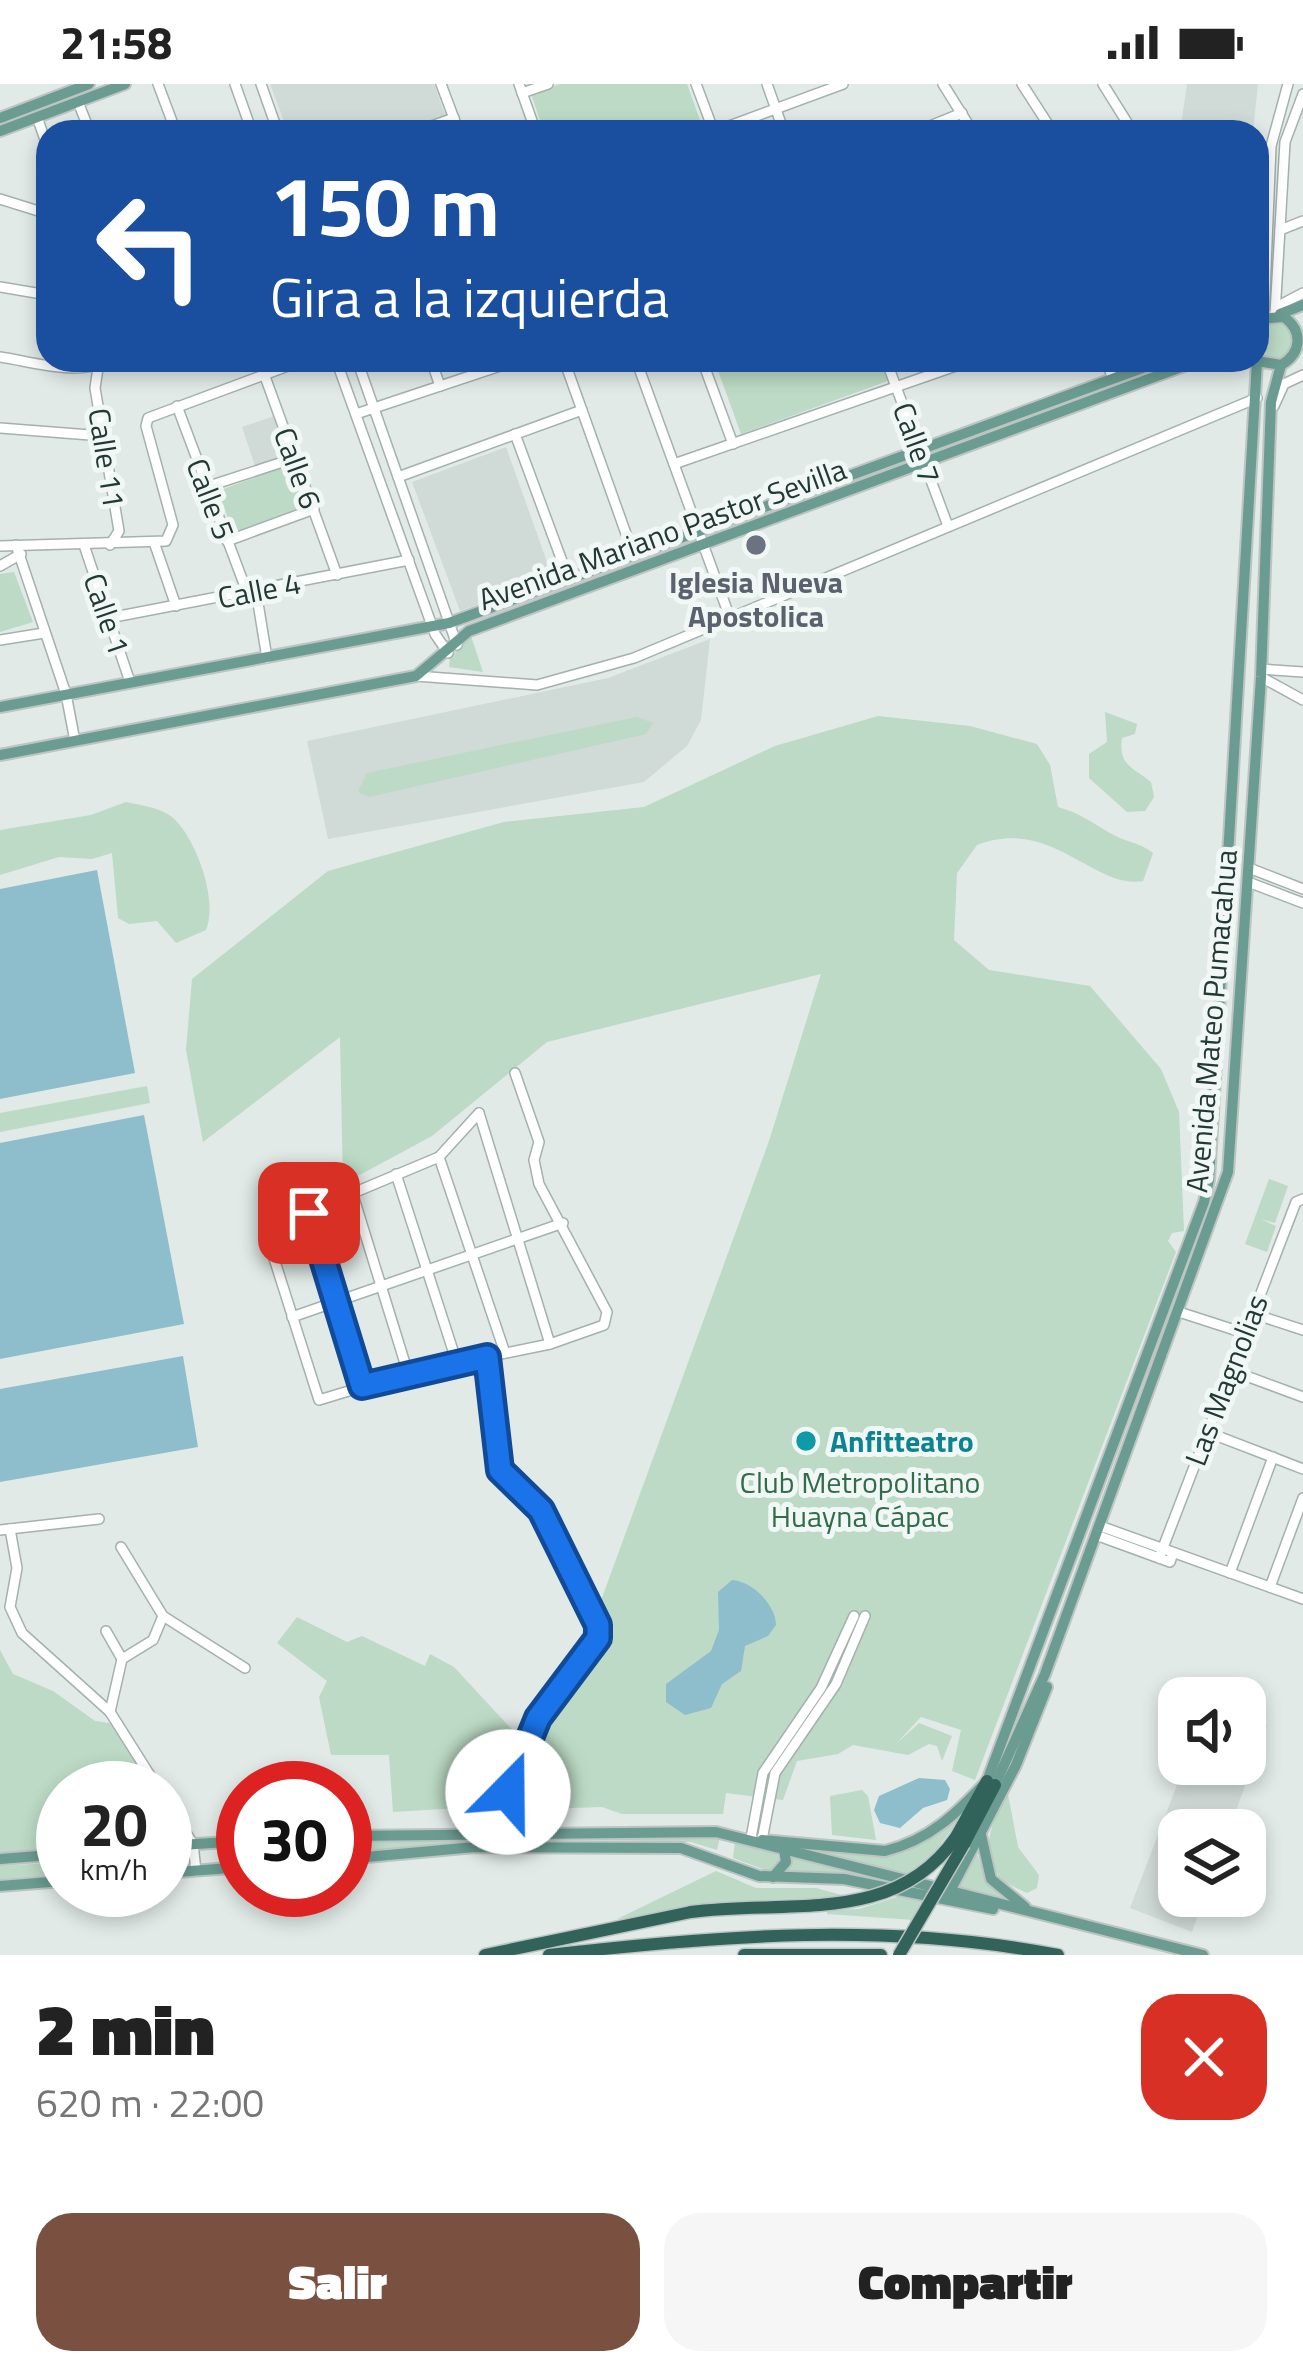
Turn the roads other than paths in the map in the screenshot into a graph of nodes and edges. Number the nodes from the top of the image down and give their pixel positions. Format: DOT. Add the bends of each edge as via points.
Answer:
graph roads {
  1 [pos="55,84"];
  2 [pos="89,84"];
  3 [pos="125,84"];
  4 [pos="158,84"];
  5 [pos="235,84"];
  6 [pos="261,84"];
  7 [pos="441,84"];
  8 [pos="548,84"];
  9 [pos="696,84"];
  10 [pos="767,84"];
  11 [pos="842,84"];
  12 [pos="943,84"];
  13 [pos="1022,84"];
  14 [pos="1103,84"];
  15 [pos="1288,84"];
  16 [pos="521,89"];
  17 [pos="74,92"];
  18 [pos="1303,94"];
  19 [pos="776,109"];
  20 [pos="962,113"];
  21 [pos="37,117"];
  22 [pos="0,118"];
  23 [pos="454,118"];
  24 [pos="38,120"];
  25 [pos="85,120"];
  26 [pos="172,120"];
  27 [pos="248,120"];
  28 [pos="274,120"];
  29 [pos="448,120"];
  30 [pos="532,120"];
  31 [pos="709,120"];
  32 [pos="746,120"];
  33 [pos="780,120"];
  34 [pos="945,120"];
  35 [pos="966,120"];
  36 [pos="1044,120"];
  37 [pos="1126,120"];
  38 [pos="0,131"];
  39 [pos="0,199"];
  40 [pos="36,210"];
  41 [pos="1303,221"];
  42 [pos="1280,230"];
  43 [pos="0,287"];
  44 [pos="1303,293"];
  45 [pos="36,294"];
  46 [pos="1303,305"];
  47 [pos="1271,315"];
  48 [pos="1300,349"];
  49 [pos="0,357"];
  50 [pos="36,361"];
  51 [pos="1269,363"];
  52 [pos="1281,365"];
  53 [pos="97,372"];
  54 [pos="263,372"];
  55 [pos="272,372"];
  56 [pos="340,372"];
  57 [pos="361,372"];
  58 [pos="435,372"];
  59 [pos="482,372"];
  60 [pos="568,372"];
  61 [pos="640,372"];
  62 [pos="710,372"];
  63 [pos="890,372"];
  64 [pos="934,372"];
  65 [pos="1110,372"];
  66 [pos="1133,372"];
  67 [pos="1165,372"];
  68 [pos="1256,372"];
  69 [pos="264,375"];
  70 [pos="1303,375"];
  71 [pos="1112,380"];
  72 [pos="440,386"];
  73 [pos="896,387"];
  74 [pos="1257,398"];
  75 [pos="177,406"];
  76 [pos="374,408"];
  77 [pos="582,410"];
  78 [pos="356,414"];
  79 [pos="1270,417"];
  80 [pos="0,428"];
  81 [pos="515,434"];
  82 [pos="103,436"];
  83 [pos="734,444"];
  84 [pos="921,457"];
  85 [pos="295,458"];
  86 [pos="674,464"];
  87 [pos="398,477"];
  88 [pos="206,487"];
  89 [pos="314,509"];
  90 [pos="948,526"];
  91 [pos="701,537"];
  92 [pos="160,541"];
  93 [pos="227,542"];
  94 [pos="84,545"];
  95 [pos="110,545"];
  96 [pos="0,546"];
  97 [pos="18,550"];
  98 [pos="634,556"];
  99 [pos="409,560"];
  100 [pos="0,566"];
  101 [pos="337,575"];
  102 [pos="569,580"];
  103 [pos="252,591"];
  104 [pos="441,599"];
  105 [pos="425,605"];
  106 [pos="176,606"];
  107 [pos="109,618"];
  108 [pos="730,618"];
  109 [pos="449,623"];
  110 [pos="433,626"];
  111 [pos="44,632"];
  112 [pos="0,640"];
  113 [pos="453,649"];
  114 [pos="266,658"];
  115 [pos="1303,672"];
  116 [pos="1261,673"];
  117 [pos="416,676"];
  118 [pos="130,682"];
  119 [pos="66,694"];
  120 [pos="1303,700"];
  121 [pos="0,707"];
  122 [pos="75,741"];
  123 [pos="0,755"];
  124 [pos="1248,875"];
  125 [pos="1303,889"];
  126 [pos="1303,903"];
  127 [pos="514,1073"];
  128 [pos="440,1157"];
  129 [pos="397,1174"];
  130 [pos="353,1195"];
  131 [pos="1299,1201"];
  132 [pos="309,1213"];
  133 [pos="563,1223"];
  134 [pos="518,1240"];
  135 [pos="472,1257"];
  136 [pos="427,1270"];
  137 [pos="381,1286"];
  138 [pos="336,1301"];
  139 [pos="1179,1312"];
  140 [pos="1251,1313"];
  141 [pos="292,1317"];
  142 [pos="1303,1330"];
  143 [pos="1244,1333"];
  144 [pos="550,1344"];
  145 [pos="505,1353"];
  146 [pos="487,1357"];
  147 [pos="457,1363"];
  148 [pos="1230,1370"];
  149 [pos="408,1373"];
  150 [pos="362,1386"];
  151 [pos="1303,1397"];
  152 [pos="1207,1432"];
  153 [pos="1273,1457"];
  154 [pos="1303,1469"];
  155 [pos="1303,1498"];
  156 [pos="99,1519"];
  157 [pos="5,1529"];
  158 [pos="1098,1531"];
  159 [pos="121,1547"];
  160 [pos="1166,1556"];
  161 [pos="1230,1573"];
  162 [pos="1270,1587"];
  163 [pos="4,1590"];
  164 [pos="1074,1594"];
  165 [pos="1303,1599"];
  166 [pos="163,1616"];
  167 [pos="860,1616"];
  168 [pos="106,1631"];
  169 [pos="122,1660"];
  170 [pos="245,1669"];
  171 [pos="110,1712"];
  172 [pos="141,1761"];
  173 [pos="992,1783"];
  174 [pos="981,1832"];
  175 [pos="733,1834"];
  176 [pos="510,1835"];
  177 [pos="372,1836"];
  178 [pos="756,1839"];
  179 [pos="960,1841"];
  180 [pos="216,1842"];
  181 [pos="193,1844"];
  182 [pos="784,1849"];
  183 [pos="36,1856"];
  184 [pos="372,1856"];
  185 [pos="0,1859"];
  186 [pos="725,1861"];
  187 [pos="216,1870"];
  188 [pos="192,1871"];
  189 [pos="196,1871"];
  190 [pos="773,1877"];
  191 [pos="36,1883"];
  192 [pos="0,1886"];
  193 [pos="948,1896"];
  194 [pos="1038,1914"];
  195 [pos="485,1955"];
  196 [pos="549,1955"];
  197 [pos="744,1955"];
  198 [pos="881,1955"];
  199 [pos="899,1955"];
  200 [pos="1058,1955"];
  201 [pos="1203,1955"];
  1 -- 17 [label="street"];
  2 -- 17 [label="main road"];
  3 -- 17 [label="main road"];
  4 -- 26 [label="street"];
  5 -- 27 [label="street"];
  6 -- 28 [label="street"];
  7 -- 23 [label="street"];
  8 -- 16 [label="street"];
  9 -- 31 [label="street"];
  10 -- 19 [label="street"];
  11 -- 19 [label="street"];
  12 -- 20 [label="street"];
  13 -- 36 [label="street"];
  14 -- 37 [label="street"];
  15 -- 47 [label="street" via="1271,146"];
  16 -- 30 [label="street"];
  17 -- 21 [label="main road"];
  17 -- 22 [label="main road"];
  17 -- 25 [label="street"];
  18 -- 42 [label="street" via="1285,142"];
  19 -- 32 [label="street"];
  19 -- 33 [label="street"];
  20 -- 34 [label="street"];
  20 -- 35 [label="street"];
  21 -- 24 [label="street"];
  21 -- 38 [label="main road"];
  23 -- 29 [label="street"];
  39 -- 40 [label="street"];
  41 -- 42 [label="street"];
  42 -- 47 [label="street"];
  43 -- 45 [label="street"];
  44 -- 47 [label="street"];
  46 -- 47 [label="main road"];
  47 -- 48 [label="main road" via="1295,327"];
  48 -- 52 [label="main road"];
  49 -- 50 [label="street"];
  51 -- 52 [label="main road"];
  52 -- 79 [label="main road, Avenida Mateo Pumacahua"];
  53 -- 82 [label="street, Calle 11"];
  54 -- 69 [label="street, Calle 6"];
  55 -- 69 [label="street"];
  56 -- 78 [label="street"];
  57 -- 76 [label="street"];
  58 -- 72 [label="street"];
  59 -- 72 [label="street"];
  60 -- 77 [label="street"];
  61 -- 86 [label="street"];
  62 -- 83 [label="street"];
  63 -- 73 [label="street, Calle 7"];
  64 -- 73 [label="street"];
  65 -- 71 [label="street"];
  66 -- 71 [label="main road, Avenida Mariano Pastor Sevilla"];
  67 -- 84 [label="main road, Avenida Mariano Pastor Sevilla"];
  68 -- 74 [label="main road, Avenida Mateo Pumacahua"];
  69 -- 75 [label="street"];
  69 -- 85 [label="street, Calle 6"];
  70 -- 79 [label="street" via="1284,384"];
  71 -- 84 [label="main road, Avenida Mariano Pastor Sevilla"];
  72 -- 76 [label="street"];
  73 -- 83 [label="street"];
  73 -- 84 [label="street, Calle 7"];
  74 -- 90 [label="street"];
  74 -- 173 [label="main road, Avenida Mateo Pumacahua" via="1209,1180"];
  75 -- 88 [label="street, Calle 5"];
  75 -- 92 [label="street" via="146,423 173,525"];
  76 -- 78 [label="street"];
  76 -- 87 [label="street"];
  77 -- 81 [label="street"];
  77 -- 98 [label="street"];
  78 -- 99 [label="street"];
  79 -- 116 [label="main road, Avenida Mateo Pumacahua"];
  80 -- 82 [label="street"];
  81 -- 87 [label="street"];
  81 -- 102 [label="street"];
  82 -- 95 [label="street, Calle 11" via="119,531"];
  83 -- 86 [label="street"];
  84 -- 90 [label="street, Calle 7"];
  84 -- 91 [label="main road, Avenida Mariano Pastor Sevilla"];
  85 -- 88 [label="street"];
  85 -- 89 [label="street, Calle 6"];
  86 -- 91 [label="street"];
  87 -- 104 [label="street"];
  88 -- 93 [label="street, Calle 5"];
  89 -- 93 [label="street"];
  89 -- 101 [label="street, Calle 6"];
  90 -- 108 [label="street"];
  91 -- 98 [label="main road, Avenida Mariano Pastor Sevilla"];
  91 -- 108 [label="street"];
  91 -- 113 [label="main road, Avenida Mariano Pastor Sevilla" via="469,631"];
  92 -- 95 [label="street"];
  92 -- 106 [label="street"];
  93 -- 103 [label="street, Calle 5"];
  94 -- 95 [label="street"];
  94 -- 97 [label="street"];
  94 -- 107 [label="street, Calle 1"];
  96 -- 97 [label="street"];
  97 -- 100 [label="street"];
  97 -- 111 [label="street"];
  98 -- 102 [label="main road, Avenida Mariano Pastor Sevilla"];
  99 -- 101 [label="street, Calle 4"];
  99 -- 105 [label="street"];
  101 -- 103 [label="street, Calle 4"];
  102 -- 109 [label="main road, Avenida Mariano Pastor Sevilla"];
  103 -- 106 [label="street, Calle 4"];
  103 -- 114 [label="street, Calle 5"];
  104 -- 105 [label="street"];
  104 -- 109 [label="street"];
  105 -- 110 [label="street"];
  106 -- 107 [label="street, Calle 4"];
  107 -- 118 [label="street, Calle 1"];
  108 -- 117 [label="street" via="571,679 537,685"];
  109 -- 110 [label="main road, Avenida Mariano Pastor Sevilla"];
  109 -- 113 [label="street"];
  110 -- 113 [label="street"];
  110 -- 114 [label="main road, Avenida Mariano Pastor Sevilla"];
  111 -- 112 [label="street"];
  111 -- 119 [label="street"];
  113 -- 117 [label="main road, Avenida Mariano Pastor Sevilla"];
  114 -- 118 [label="main road, Avenida Mariano Pastor Sevilla"];
  115 -- 116 [label="street"];
  116 -- 120 [label="street"];
  116 -- 124 [label="main road, Avenida Mateo Pumacahua"];
  117 -- 122 [label="main road, Avenida Mariano Pastor Sevilla"];
  118 -- 119 [label="main road, Avenida Mariano Pastor Sevilla"];
  119 -- 121 [label="main road, Avenida Mariano Pastor Sevilla"];
  119 -- 122 [label="street"];
  122 -- 123 [label="main road, Avenida Mariano Pastor Sevilla"];
  124 -- 125 [label="street"];
  124 -- 126 [label="street"];
  124 -- 139 [label="main road, Avenida Mateo Pumacahua" via="1228,1172"];
  127 -- 133 [label="street" via="539,1142 535,1173"];
  128 -- 129 [label="street"];
  128 -- 134 [label="street" via="479,1113"];
  128 -- 135 [label="street"];
  129 -- 130 [label="street"];
  129 -- 136 [label="street"];
  130 -- 132 [label="street"];
  130 -- 137 [label="street"];
  131 -- 140 [label="street, Las Magnolias"];
  132 -- 138 [label="street"];
  132 -- 141 [label="street" via="265,1230"];
  133 -- 134 [label="street"];
  133 -- 144 [label="street" via="607,1318 596,1330"];
  134 -- 135 [label="street"];
  134 -- 144 [label="street"];
  135 -- 136 [label="street"];
  135 -- 145 [label="street"];
  136 -- 137 [label="street"];
  136 -- 147 [label="street"];
  137 -- 138 [label="street"];
  137 -- 149 [label="street"];
  138 -- 141 [label="street"];
  138 -- 150 [label="street"];
  139 -- 143 [label="street"];
  139 -- 158 [label="main road, Avenida Mateo Pumacahua"];
  140 -- 142 [label="street"];
  140 -- 143 [label="street, Las Magnolias"];
  141 -- 150 [label="street" via="319,1400"];
  143 -- 148 [label="street, Las Magnolias"];
  144 -- 145 [label="street"];
  145 -- 146 [label="street"];
  146 -- 147 [label="street"];
  146 -- 176 [label="street" via="500,1470 541,1510 599,1632 529,1739 508,1792"];
  147 -- 149 [label="street"];
  148 -- 151 [label="street"];
  148 -- 152 [label="street, Las Magnolias"];
  149 -- 150 [label="street"];
  152 -- 153 [label="street"];
  152 -- 160 [label="street, Las Magnolias"];
  153 -- 154 [label="street"];
  153 -- 161 [label="street"];
  155 -- 162 [label="street"];
  156 -- 157 [label="street"];
  157 -- 163 [label="street" via="17,1568"];
  158 -- 160 [label="street"];
  158 -- 164 [label="main road, Avenida Mateo Pumacahua"];
  159 -- 166 [label="street"];
  160 -- 161 [label="street"];
  161 -- 162 [label="street"];
  162 -- 165 [label="street"];
  163 -- 171 [label="street" via="22,1633"];
  164 -- 173 [label="main road, Avenida Mateo Pumacahua"];
  164 -- 174 [label="main road" via="1025,1745"];
  166 -- 169 [label="street" via="153,1640"];
  166 -- 170 [label="street"];
  167 -- 178 [label="street" via="836,1684 775,1773"];
  168 -- 169 [label="street"];
  169 -- 171 [label="street"];
  171 -- 172 [label="street"];
  173 -- 178 [label="main road" via="931,1834 885,1851"];
  173 -- 179 [label="highway"];
  174 -- 193 [label="main road"];
  174 -- 194 [label="main road" via="992,1879"];
  175 -- 176 [label="main road"];
  175 -- 178 [label="main road"];
  175 -- 186 [label="main road"];
  176 -- 177 [label="main road"];
  178 -- 182 [label="main road"];
  179 -- 195 [label="highway, bridge" via="920,1878 865,1903 691,1912"];
  179 -- 199 [label="highway, bridge"];
  180 -- 181 [label="main road"];
  181 -- 189 [label="street"];
  182 -- 190 [label="main road" via="784,1867"];
  182 -- 193 [label="main road"];
  183 -- 185 [label="main road"];
  184 -- 186 [label="main road" via="629,1846 681,1848"];
  186 -- 190 [label="main road"];
  187 -- 189 [label="main road"];
  188 -- 189 [label="main road"];
  190 -- 193 [label="main road" via="836,1877"];
  191 -- 192 [label="main road"];
  193 -- 194 [label="main road"];
  194 -- 201 [label="main road"];
  196 -- 200 [label="highway" via="813,1932"];
  197 -- 198 [label="highway"];
}
